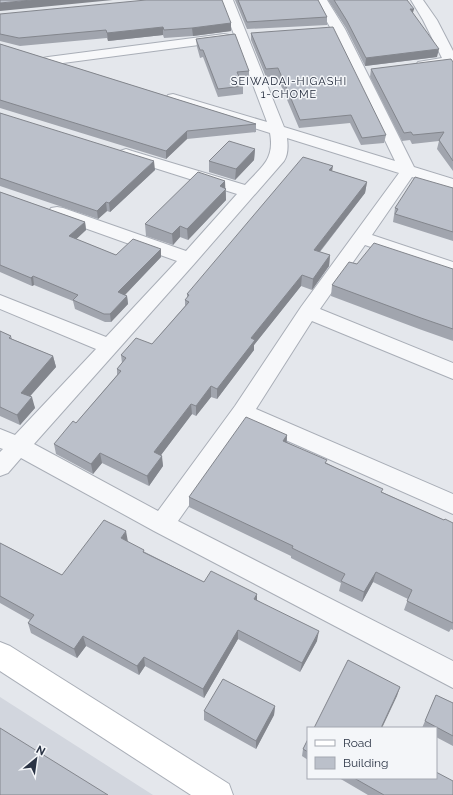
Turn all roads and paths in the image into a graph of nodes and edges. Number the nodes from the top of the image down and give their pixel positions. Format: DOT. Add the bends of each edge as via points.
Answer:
graph roads {
  1 [pos="227,0"];
  2 [pos="321,0"];
  3 [pos="417,0"];
  4 [pos="249,35"];
  5 [pos="413,66"];
  6 [pos="79,70"];
  7 [pos="163,95"];
  8 [pos="277,129"];
  9 [pos="112,150"];
  10 [pos="408,171"];
  11 [pos="453,184"];
  12 [pos="249,192"];
  13 [pos="44,208"];
  14 [pos="360,237"];
  15 [pos="189,259"];
  16 [pos="453,269"];
  17 [pos="0,302"];
  18 [pos="308,312"];
  19 [pos="109,346"];
  20 [pos="453,371"];
  21 [pos="243,412"];
  22 [pos="9,442"];
  23 [pos="0,467"];
  24 [pos="453,504"];
  25 [pos="162,524"];
  26 [pos="0,655"];
  27 [pos="453,675"];
  28 [pos="218,795"];
  1 -- 4 [label="street"];
  2 -- 10 [label="street" via="331,30 367,72"];
  3 -- 5 [label="street" via="451,61"];
  4 -- 6 [label="street" via="41,59"];
  4 -- 8 [label="street"];
  7 -- 8 [label="street"];
  8 -- 10 [label="street"];
  8 -- 12 [label="street" via="280,143 278,158"];
  9 -- 12 [label="street"];
  10 -- 11 [label="street"];
  10 -- 14 [label="street"];
  12 -- 15 [label="street"];
  13 -- 15 [label="street"];
  14 -- 16 [label="street"];
  14 -- 18 [label="street"];
  15 -- 19 [label="street"];
  17 -- 19 [label="street"];
  18 -- 20 [label="street"];
  18 -- 21 [label="street"];
  19 -- 22 [label="street"];
  21 -- 24 [label="street"];
  21 -- 25 [label="street"];
  22 -- 23 [label="street"];
  22 -- 25 [label="street"];
  25 -- 27 [label="street"];
  26 -- 28 [label="street"];
}
